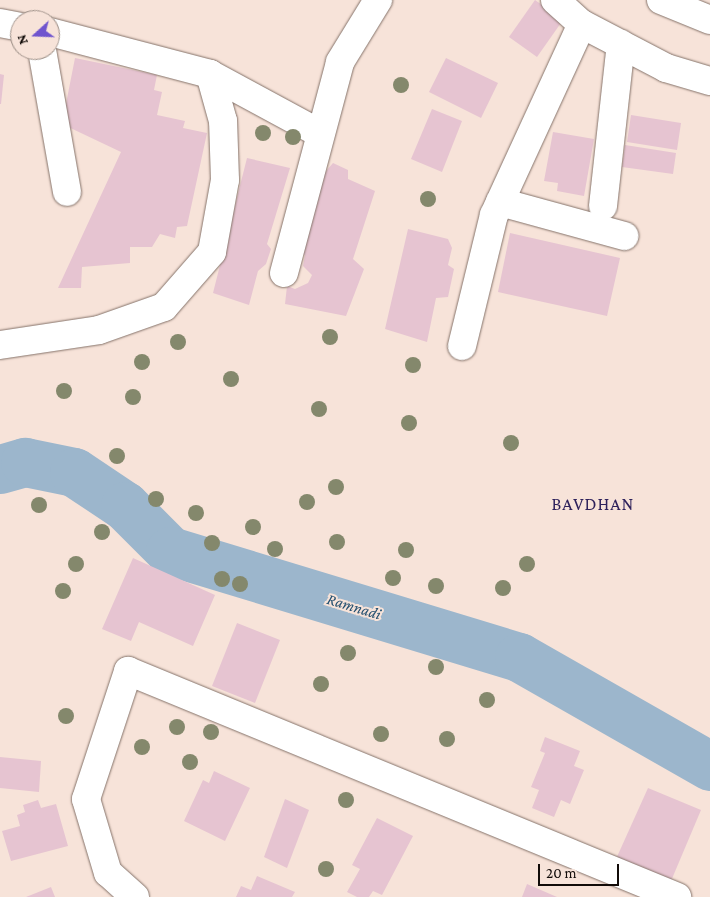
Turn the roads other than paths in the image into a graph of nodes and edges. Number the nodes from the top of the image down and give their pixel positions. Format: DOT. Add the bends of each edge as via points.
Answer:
graph roads {
  1 [pos="378,0"];
  2 [pos="556,0"];
  3 [pos="661,0"];
  4 [pos="710,20"];
  5 [pos="582,24"];
  6 [pos="60,35"];
  7 [pos="621,44"];
  8 [pos="44,60"];
  9 [pos="210,74"];
  10 [pos="710,81"];
  11 [pos="319,133"];
  12 [pos="67,192"];
  13 [pos="500,202"];
  14 [pos="604,206"];
  15 [pos="624,236"];
  16 [pos="284,273"];
  17 [pos="0,345"];
  18 [pos="462,346"];
  19 [pos="135,897"];
  20 [pos="677,897"];
  1 -- 11 [label="street" via="340,62"];
  2 -- 5 [label="street"];
  3 -- 4 [label="street"];
  5 -- 7 [label="street"];
  5 -- 13 [label="street"];
  6 -- 9 [label="street"];
  7 -- 10 [label="street" via="666,68"];
  7 -- 14 [label="street"];
  8 -- 12 [label="street"];
  9 -- 11 [label="street"];
  9 -- 17 [label="street" via="223,121 224,180 212,252 164,308 99,330"];
  11 -- 16 [label="street"];
  13 -- 15 [label="street"];
  13 -- 18 [label="street"];
  19 -- 20 [label="street" via="108,873 86,799 128,671"];
}
